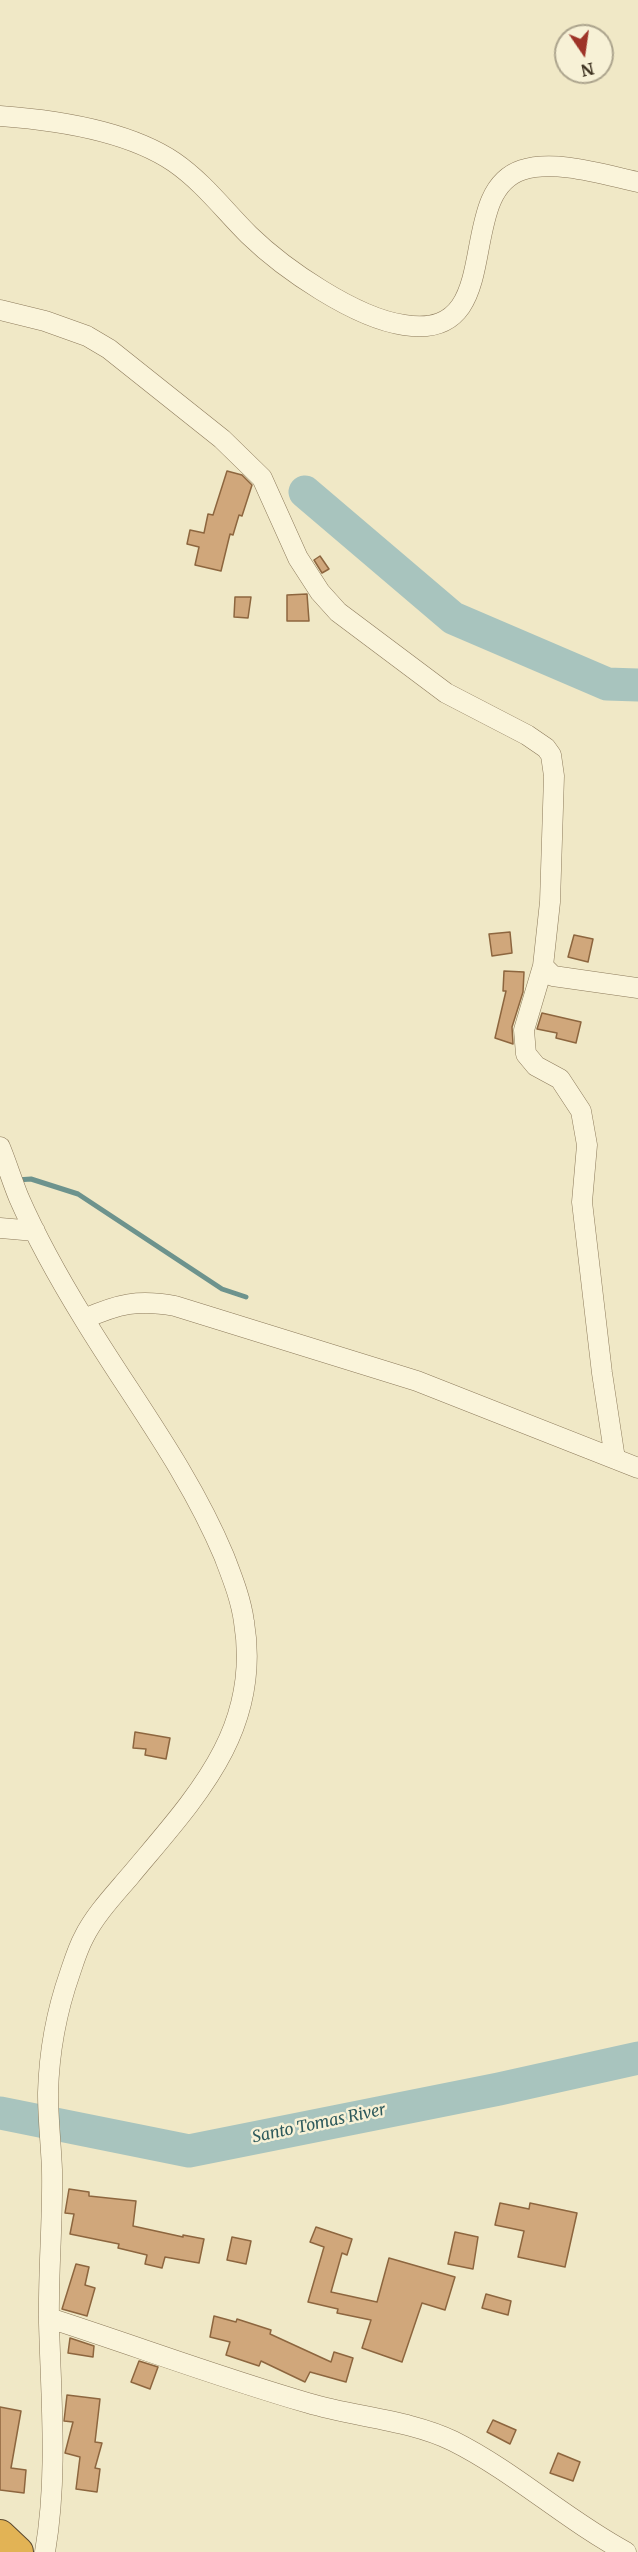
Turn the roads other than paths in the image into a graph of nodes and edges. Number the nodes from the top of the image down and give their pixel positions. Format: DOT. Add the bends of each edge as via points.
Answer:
graph roads {
  1 [pos="0,116"];
  2 [pos="638,182"];
  3 [pos="0,310"];
  4 [pos="543,966"];
  5 [pos="638,988"];
  6 [pos="0,1147"];
  7 [pos="0,1228"];
  8 [pos="35,1231"];
  9 [pos="84,1319"];
  10 [pos="615,1459"];
  11 [pos="638,1468"];
  12 [pos="49,2318"];
  13 [pos="0,2535"];
  14 [pos="18,2552"];
  15 [pos="45,2552"];
  16 [pos="626,2552"];
  1 -- 2 [label="street" via="87,128 148,148 193,176 249,234 296,274 352,306 404,325 425,327 439,323 462,306 470,290 488,212 501,184 509,177 524,169 548,166"];
  3 -- 4 [label="street" via="87,336 110,349 204,424 262,478 298,558 338,612 446,693 546,748 554,776 550,902"];
  4 -- 5 [label="street" via="553,976"];
  4 -- 10 [label="street" via="524,1030 526,1053 536,1066 560,1078 581,1111 587,1145 582,1202"];
  6 -- 8 [label="street"];
  7 -- 8 [label="street"];
  8 -- 9 [label="street"];
  9 -- 10 [label="street" via="125,1303 175,1306 417,1382"];
  9 -- 12 [label="street" via="168,1448 215,1534 244,1618 248,1658 244,1697 234,1731 209,1779 102,1910 83,1938 68,1978 51,2056 48,2094 52,2173"];
  10 -- 11 [label="street"];
  12 -- 15 [label="street" via="54,2457"];
  12 -- 16 [label="street" via="244,2384 343,2413 419,2428 453,2441"];
  13 -- 14 [label="highway"];
}
